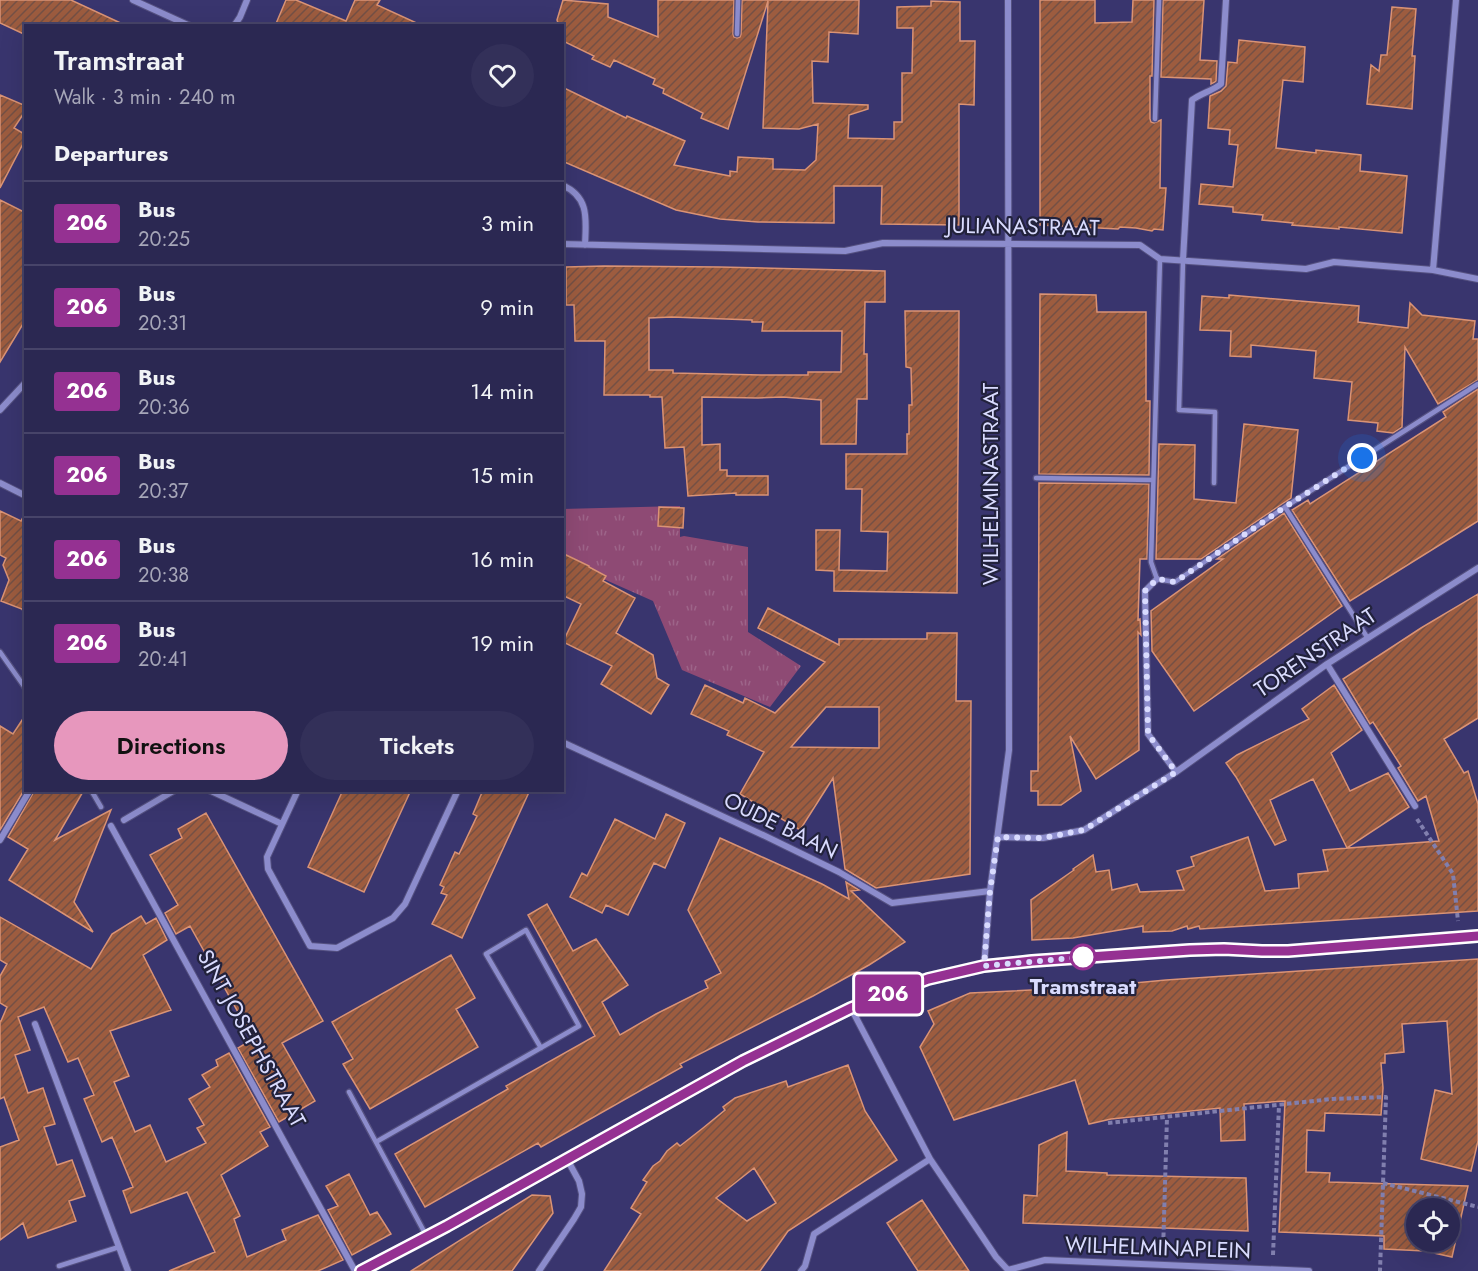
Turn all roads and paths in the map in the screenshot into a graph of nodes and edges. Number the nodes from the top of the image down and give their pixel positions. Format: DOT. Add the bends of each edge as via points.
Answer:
graph roads {
  1 [pos="133,0"];
  2 [pos="248,0"];
  3 [pos="738,0"];
  4 [pos="1008,0"];
  5 [pos="1159,0"];
  6 [pos="1226,0"];
  7 [pos="1456,0"];
  8 [pos="186,24"];
  9 [pos="235,24"];
  10 [pos="737,34"];
  11 [pos="1155,119"];
  12 [pos="564,186"];
  13 [pos="1008,243"];
  14 [pos="564,244"];
  15 [pos="585,245"];
  16 [pos="1160,259"];
  17 [pos="1183,260"];
  18 [pos="1433,270"];
  19 [pos="1478,279"];
  20 [pos="24,384"];
  21 [pos="1478,384"];
  22 [pos="0,410"];
  23 [pos="1036,478"];
  24 [pos="1153,480"];
  25 [pos="0,483"];
  26 [pos="1214,483"];
  27 [pos="24,495"];
  28 [pos="1285,507"];
  29 [pos="1478,568"];
  30 [pos="1157,579"];
  31 [pos="1367,637"];
  32 [pos="0,652"];
  33 [pos="1327,664"];
  34 [pos="24,686"];
  35 [pos="564,742"];
  36 [pos="1176,772"];
  37 [pos="29,792"];
  38 [pos="93,792"];
  39 [pos="172,792"];
  40 [pos="213,792"];
  41 [pos="297,792"];
  42 [pos="457,792"];
  43 [pos="1415,806"];
  44 [pos="101,807"];
  45 [pos="124,820"];
  46 [pos="282,824"];
  47 [pos="111,826"];
  48 [pos="998,837"];
  49 [pos="0,840"];
  50 [pos="990,891"];
  51 [pos="1478,936"];
  52 [pos="1459,937"];
  53 [pos="984,966"];
  54 [pos="851,1008"];
  55 [pos="35,1024"];
  56 [pos="541,1048"];
  57 [pos="349,1092"];
  58 [pos="1279,1105"];
  59 [pos="1167,1117"];
  60 [pos="1108,1123"];
  61 [pos="376,1142"];
  62 [pos="567,1159"];
  63 [pos="930,1159"];
  64 [pos="1383,1183"];
  65 [pos="1478,1207"];
  66 [pos="427,1237"];
  67 [pos="119,1247"];
  68 [pos="1163,1264"];
  69 [pos="59,1266"];
  70 [pos="1008,1270"];
  71 [pos="1272,1270"];
  72 [pos="128,1271"];
  73 [pos="355,1271"];
  74 [pos="361,1271"];
  75 [pos="539,1271"];
  76 [pos="801,1271"];
  77 [pos="1309,1271"];
  78 [pos="1380,1271"];
  1 -- 8 [label="street"];
  2 -- 9 [label="street"];
  3 -- 10 [label="lane"];
  4 -- 13 [label="street, WILHELMINASTRAAT"];
  5 -- 11 [label="lane"];
  6 -- 17 [label="street" via="1221,84 1192,100"];
  7 -- 18 [label="street"];
  12 -- 15 [label="street" via="583,203"];
  13 -- 15 [label="street, JULIANASTRAAT" via="883,243 845,251"];
  13 -- 16 [label="street, JULIANASTRAAT" via="1140,245"];
  13 -- 48 [label="street, WILHELMINASTRAAT" via="1009,750"];
  14 -- 15 [label="street, JULIANASTRAAT"];
  16 -- 17 [label="street, JULIANASTRAAT"];
  16 -- 24 [label="lane"];
  17 -- 18 [label="street, JULIANASTRAAT" via="1306,269 1334,262"];
  17 -- 26 [label="lane" via="1179,410 1215,412"];
  18 -- 19 [label="street, JULIANASTRAAT"];
  20 -- 22 [label="street"];
  21 -- 28 [label="lane"];
  23 -- 24 [label="lane"];
  24 -- 30 [label="lane" via="1151,562"];
  25 -- 27 [label="street"];
  28 -- 30 [label="lane" via="1175,582"];
  28 -- 31 [label="lane"];
  29 -- 31 [label="street, TORENSTRAAT"];
  30 -- 36 [label="street" via="1145,591 1148,734"];
  31 -- 33 [label="street, TORENSTRAAT"];
  32 -- 34 [label="lane"];
  33 -- 36 [label="street, TORENSTRAAT"];
  33 -- 43 [label="street"];
  35 -- 50 [label="street, OUDE BAAN" via="839,872 892,903"];
  36 -- 48 [label="street, TORENSTRAAT" via="1084,830 1043,838"];
  37 -- 49 [label="street"];
  38 -- 44 [label="lane"];
  39 -- 45 [label="street"];
  40 -- 46 [label="street"];
  41 -- 46 [label="street"];
  42 -- 46 [label="street" via="405,904 393,918 338,948 310,946 268,869 267,857"];
  43 -- 52 [label="path" via="1415,815 1453,874"];
  47 -- 73 [label="street, SINT JOSEPHSTRAAT"];
  48 -- 50 [label="street, WILHELMINASTRAAT"];
  50 -- 53 [label="street, WILHELMINASTRAAT"];
  51 -- 52 [label="street"];
  52 -- 53 [label="street" via="1288,951 1190,950"];
  53 -- 54 [label="street" via="928,979"];
  54 -- 62 [label="street" via="743,1061"];
  54 -- 63 [label="street, WILHELMINAPLEIN"];
  55 -- 67 [label="street"];
  56 -- 56 [label="lane" via="486,954 526,930 579,1026"];
  56 -- 61 [label="lane"];
  57 -- 61 [label="lane"];
  58 -- 59 [label="path"];
  58 -- 64 [label="path" via="1386,1097"];
  58 -- 71 [label="path"];
  59 -- 60 [label="path"];
  59 -- 68 [label="path"];
  61 -- 66 [label="lane"];
  62 -- 66 [label="street"];
  62 -- 75 [label="street" via="579,1181 581,1208"];
  63 -- 70 [label="street, WILHELMINAPLEIN"];
  63 -- 76 [label="street" via="814,1234"];
  64 -- 65 [label="path"];
  64 -- 78 [label="path"];
  66 -- 74 [label="street"];
  67 -- 69 [label="lane"];
  67 -- 72 [label="street"];
  68 -- 70 [label="street, WILHELMINAPLEIN" via="1046,1260"];
  68 -- 71 [label="street, WILHELMINAPLEIN"];
  71 -- 77 [label="street, WILHELMINAPLEIN"];
}
